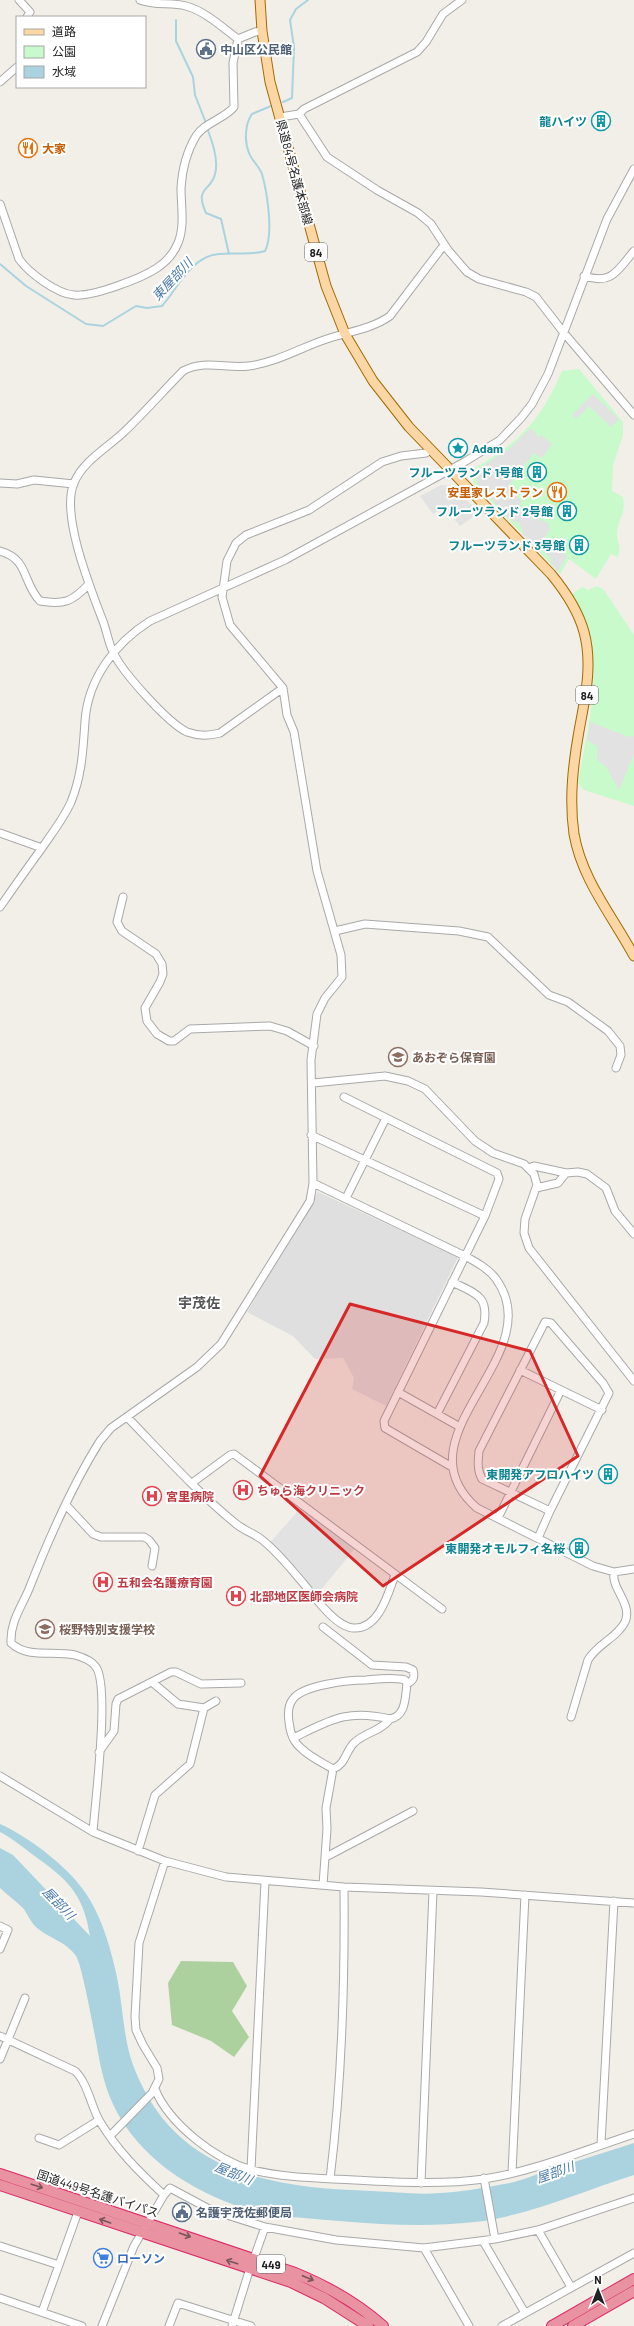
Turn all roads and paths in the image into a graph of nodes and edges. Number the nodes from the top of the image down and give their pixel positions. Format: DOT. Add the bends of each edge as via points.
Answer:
graph roads {
  1 [pos="19,0"];
  2 [pos="140,0"];
  3 [pos="260,0"];
  4 [pos="462,0"];
  5 [pos="28,16"];
  6 [pos="262,32"];
  7 [pos="238,39"];
  8 [pos="16,68"];
  9 [pos="0,82"];
  10 [pos="299,114"];
  11 [pos="280,117"];
  12 [pos="634,169"];
  13 [pos="0,204"];
  14 [pos="444,245"];
  15 [pos="634,251"];
  16 [pos="584,276"];
  17 [pos="564,333"];
  18 [pos="345,334"];
  19 [pos="634,415"];
  20 [pos="426,453"];
  21 [pos="450,469"];
  22 [pos="0,483"];
  23 [pos="74,484"];
  24 [pos="0,551"];
  25 [pos="89,584"];
  26 [pos="224,586"];
  27 [pos="113,653"];
  28 [pos="284,688"];
  29 [pos="0,833"];
  30 [pos="42,848"];
  31 [pos="123,898"];
  32 [pos="0,907"];
  33 [pos="335,931"];
  34 [pos="634,956"];
  35 [pos="314,1046"];
  36 [pos="616,1068"];
  37 [pos="313,1083"];
  38 [pos="344,1097"];
  39 [pos="386,1118"];
  40 [pos="311,1135"];
  41 [pos="365,1160"];
  42 [pos="528,1168"];
  43 [pos="566,1174"];
  44 [pos="313,1183"];
  45 [pos="536,1188"];
  46 [pos="346,1198"];
  47 [pos="485,1216"];
  48 [pos="634,1234"];
  49 [pos="465,1256"];
  50 [pos="452,1282"];
  51 [pos="520,1370"];
  52 [pos="634,1381"];
  53 [pos="561,1390"];
  54 [pos="398,1392"];
  55 [pos="602,1410"];
  56 [pos="436,1414"];
  57 [pos="127,1416"];
  58 [pos="460,1427"];
  59 [pos="452,1467"];
  60 [pos="192,1483"];
  61 [pos="511,1492"];
  62 [pos="66,1505"];
  63 [pos="550,1511"];
  64 [pos="498,1518"];
  65 [pos="538,1538"];
  66 [pos="152,1566"];
  67 [pos="634,1569"];
  68 [pos="614,1572"];
  69 [pos="396,1575"];
  70 [pos="442,1609"];
  71 [pos="323,1627"];
  72 [pos="152,1682"];
  73 [pos="241,1683"];
  74 [pos="408,1684"];
  75 [pos="216,1702"];
  76 [pos="204,1708"];
  77 [pos="571,1717"];
  78 [pos="390,1719"];
  79 [pos="293,1738"];
  80 [pos="99,1752"];
  81 [pos="0,1769"];
  82 [pos="332,1769"];
  83 [pos="3,1778"];
  84 [pos="413,1811"];
  85 [pos="93,1832"];
  86 [pos="138,1851"];
  87 [pos="326,1857"];
  88 [pos="165,1861"];
  89 [pos="265,1882"];
  90 [pos="323,1885"];
  91 [pos="344,1887"];
  92 [pos="433,1891"];
  93 [pos="525,1895"];
  94 [pos="614,1901"];
  95 [pos="634,1903"];
  96 [pos="0,1926"];
  97 [pos="0,1949"];
  98 [pos="25,1998"];
  99 [pos="0,2036"];
  100 [pos="9,2040"];
  101 [pos="0,2059"];
  102 [pos="153,2091"];
  103 [pos="100,2120"];
  104 [pos="634,2134"];
  105 [pos="110,2136"];
  106 [pos="39,2138"];
  107 [pos="601,2144"];
  108 [pos="251,2169"];
  109 [pos="512,2173"];
  110 [pos="0,2174"];
  111 [pos="330,2179"];
  112 [pos="485,2181"];
  113 [pos="421,2183"];
  114 [pos="0,2185"];
  115 [pos="164,2194"];
  116 [pos="634,2198"];
  117 [pos="78,2212"];
  118 [pos="148,2223"];
  119 [pos="265,2226"];
  120 [pos="538,2230"];
  121 [pos="142,2233"];
  122 [pos="495,2239"];
  123 [pos="483,2241"];
  124 [pos="0,2246"];
  125 [pos="424,2248"];
  126 [pos="634,2253"];
  127 [pos="254,2258"];
  128 [pos="60,2265"];
  129 [pos="250,2268"];
  130 [pos="634,2279"];
  131 [pos="571,2287"];
  132 [pos="634,2291"];
  133 [pos="0,2298"];
  134 [pos="42,2312"];
  135 [pos="525,2313"];
  136 [pos="233,2323"];
  137 [pos="82,2326"];
  138 [pos="102,2326"];
  139 [pos="169,2326"];
  140 [pos="251,2326"];
  141 [pos="368,2326"];
  142 [pos="383,2326"];
  143 [pos="470,2326"];
  144 [pos="502,2326"];
  145 [pos="552,2326"];
  146 [pos="573,2326"];
  1 -- 5 [label="street" via="30,12"];
  2 -- 7 [label="street" via="161,5 186,6"];
  3 -- 6 [label="main road, 県道84号名護本部線 / 84"];
  4 -- 10 [label="street" via="443,14 417,52 304,109"];
  6 -- 7 [label="street"];
  6 -- 11 [label="main road, 県道84号名護本部線 / 84" via="270,82"];
  7 -- 13 [label="street" via="233,63 234,107 196,136 184,168 181,188 182,225 178,242 170,257 157,268 136,279 86,294 67,293 37,277 19,260"];
  8 -- 9 [label="street"];
  10 -- 11 [label="street"];
  10 -- 14 [label="street" via="327,157 418,213 431,224"];
  11 -- 18 [label="main road, 県道84号名護本部線 / 84" via="324,280"];
  12 -- 16 [label="street" via="607,219"];
  14 -- 17 [label="street" via="467,272 479,279 536,297"];
  14 -- 18 [label="street" via="390,316 379,324"];
  15 -- 16 [label="street" via="610,278 602,280"];
  16 -- 17 [label="street"];
  17 -- 19 [label="street"];
  17 -- 21 [label="street" via="548,374 522,418 490,447"];
  18 -- 21 [label="main road, 県道84号名護本部線 / 84" via="390,404"];
  18 -- 23 [label="street" via="272,362 248,366 192,366 183,371 123,433 91,460"];
  20 -- 26 [label="street" via="401,456 382,462 309,510 246,535 230,551"];
  21 -- 26 [label="street" via="285,560"];
  21 -- 34 [label="main road, 県道84号名護本部線 / 84" via="551,574 579,617 584,632 588,676 572,783 574,834 585,872"];
  22 -- 23 [label="street" via="17,484 34,480"];
  23 -- 25 [label="street" via="72,510 77,543"];
  24 -- 25 [label="street" via="8,553 20,562 29,586 40,601 66,603"];
  25 -- 27 [label="street"];
  26 -- 27 [label="street" via="150,621"];
  26 -- 28 [label="street" via="223,607 230,625"];
  27 -- 28 [label="street" via="144,693 174,724 196,734 209,736 220,733"];
  27 -- 30 [label="street" via="95,682 89,702 77,786 61,820"];
  28 -- 33 [label="street" via="287,716 294,732 317,872"];
  29 -- 30 [label="street"];
  30 -- 32 [label="street"];
  31 -- 35 [label="street" via="117,922 122,931 156,954 162,964 163,974 160,982 145,1008 147,1021 157,1034 174,1041 190,1029 270,1026 287,1031"];
  33 -- 35 [label="street" via="341,955 342,977 325,998 317,1014"];
  33 -- 36 [label="street" via="365,924 459,931 488,937 549,995 568,1002 608,1031 620,1046 622,1055"];
  35 -- 37 [label="street" via="311,1060"];
  37 -- 40 [label="street"];
  37 -- 42 [label="street" via="385,1076 408,1080 425,1089 475,1141 493,1153 524,1164"];
  38 -- 39 [label="street"];
  39 -- 41 [label="street"];
  39 -- 47 [label="street" via="497,1173 500,1179"];
  40 -- 41 [label="street"];
  40 -- 44 [label="street"];
  41 -- 46 [label="street"];
  41 -- 47 [label="street"];
  42 -- 43 [label="street" via="534,1166"];
  42 -- 45 [label="street" via="534,1174"];
  43 -- 45 [label="street" via="558,1183"];
  43 -- 48 [label="street" via="587,1174 606,1188 615,1211"];
  44 -- 46 [label="street"];
  44 -- 57 [label="street" via="310,1201 221,1344 197,1367"];
  45 -- 52 [label="street" via="525,1219 524,1233 529,1248"];
  46 -- 49 [label="street"];
  47 -- 49 [label="street"];
  49 -- 50 [label="street"];
  49 -- 58 [label="street" via="496,1278 508,1304 509,1320 504,1342"];
  50 -- 54 [label="street"];
  50 -- 56 [label="street" via="477,1294 484,1303 486,1313 484,1323"];
  51 -- 53 [label="street"];
  51 -- 55 [label="street" via="545,1322 551,1323 605,1386 609,1394"];
  51 -- 61 [label="street" via="479,1451 478,1472 482,1479"];
  53 -- 55 [label="street"];
  53 -- 61 [label="street"];
  54 -- 56 [label="street"];
  54 -- 59 [label="street" via="384,1421 385,1428"];
  55 -- 63 [label="street"];
  56 -- 58 [label="street"];
  57 -- 60 [label="street"];
  57 -- 62 [label="street" via="100,1440"];
  58 -- 59 [label="street" via="454,1444"];
  59 -- 64 [label="street" via="456,1482 471,1502"];
  60 -- 69 [label="street" via="234,1454"];
  60 -- 69 [label="street" via="236,1524 261,1539 331,1615 348,1628 364,1628 370,1624 385,1603"];
  61 -- 63 [label="street"];
  61 -- 64 [label="street"];
  62 -- 66 [label="street" via="93,1534 100,1537 144,1537 149,1540 154,1548"];
  62 -- 80 [label="street" via="12,1622 11,1643 25,1652 75,1655 88,1660 96,1667 101,1678 102,1697"];
  63 -- 65 [label="street"];
  64 -- 65 [label="street"];
  65 -- 68 [label="street" via="593,1566"];
  67 -- 68 [label="street"];
  68 -- 77 [label="street" via="613,1579 628,1611 618,1632 591,1654"];
  69 -- 70 [label="street"];
  71 -- 74 [label="street" via="372,1665 406,1667 413,1670 413,1680"];
  72 -- 73 [label="street" via="176,1672 201,1684"];
  72 -- 76 [label="street" via="178,1704"];
  72 -- 80 [label="street" via="118,1699 114,1731"];
  74 -- 78 [label="street" via="402,1713"];
  74 -- 79 [label="street" via="401,1679 360,1680 330,1684 298,1694 288,1713"];
  75 -- 76 [label="street"];
  76 -- 86 [label="street" via="190,1764 155,1795"];
  78 -- 79 [label="street" via="371,1714 342,1716"];
  78 -- 82 [label="street" via="383,1728 352,1744 340,1766"];
  79 -- 82 [label="street" via="302,1749"];
  80 -- 85 [label="street"];
  81 -- 83 [label="street"];
  82 -- 87 [label="street" via="326,1808"];
  83 -- 85 [label="street"];
  84 -- 87 [label="street"];
  85 -- 86 [label="street"];
  86 -- 88 [label="street"];
  87 -- 90 [label="street"];
  88 -- 89 [label="street" via="226,1877"];
  88 -- 102 [label="street" via="139,1943 138,2000 135,2017 136,2030 157,2068 159,2079"];
  89 -- 90 [label="street"];
  89 -- 108 [label="street"];
  90 -- 91 [label="street"];
  91 -- 92 [label="street"];
  91 -- 111 [label="street" via="345,1995"];
  92 -- 93 [label="street"];
  92 -- 113 [label="street"];
  93 -- 94 [label="street"];
  93 -- 109 [label="street"];
  94 -- 95 [label="street"];
  94 -- 107 [label="street"];
  96 -- 97 [label="street" via="8,1930"];
  98 -- 100 [label="street"];
  99 -- 100 [label="street"];
  100 -- 101 [label="street"];
  100 -- 103 [label="street" via="80,2075"];
  102 -- 105 [label="street"];
  102 -- 108 [label="street" via="176,2121 207,2148 226,2160"];
  103 -- 105 [label="street"];
  103 -- 106 [label="street" via="59,2145"];
  104 -- 107 [label="street"];
  105 -- 115 [label="street" via="138,2171"];
  107 -- 109 [label="street"];
  108 -- 111 [label="street"];
  109 -- 112 [label="street"];
  110 -- 118 [label="highway, 国道449号名護バイパス / 449, one-way"];
  111 -- 113 [label="street"];
  112 -- 113 [label="street"];
  112 -- 122 [label="street"];
  114 -- 117 [label="highway, 国道449号名護バイパス / 449"];
  115 -- 118 [label="street"];
  115 -- 119 [label="street" via="170,2188 211,2210"];
  116 -- 120 [label="street"];
  121 -- 117 [label="highway, 国道449号名護バイパス / 449, one-way"];
  117 -- 128 [label="street"];
  118 -- 121 [label="street"];
  118 -- 127 [label="highway, 国道449号名護バイパス / 449, one-way"];
  119 -- 125 [label="street" via="336,2240"];
  119 -- 127 [label="street"];
  120 -- 122 [label="street"];
  120 -- 131 [label="street"];
  129 -- 121 [label="highway, 国道449号名護バイパス / 449, one-way"];
  121 -- 138 [label="street" via="134,2246"];
  122 -- 123 [label="street"];
  123 -- 125 [label="street"];
  123 -- 135 [label="street"];
  124 -- 128 [label="street"];
  125 -- 143 [label="street"];
  126 -- 131 [label="street"];
  127 -- 142 [label="highway, 国道449号名護バイパス / 449, one-way" via="330,2288 362,2308"];
  128 -- 134 [label="street"];
  129 -- 136 [label="street"];
  129 -- 141 [label="highway, 国道449号名護バイパス / 449" via="308,2290 341,2307"];
  130 -- 145 [label="highway"];
  131 -- 135 [label="street"];
  132 -- 146 [label="highway"];
  133 -- 134 [label="street"];
  134 -- 137 [label="street"];
  135 -- 144 [label="street"];
  136 -- 139 [label="street" via="178,2303"];
  136 -- 140 [label="street"];
}
